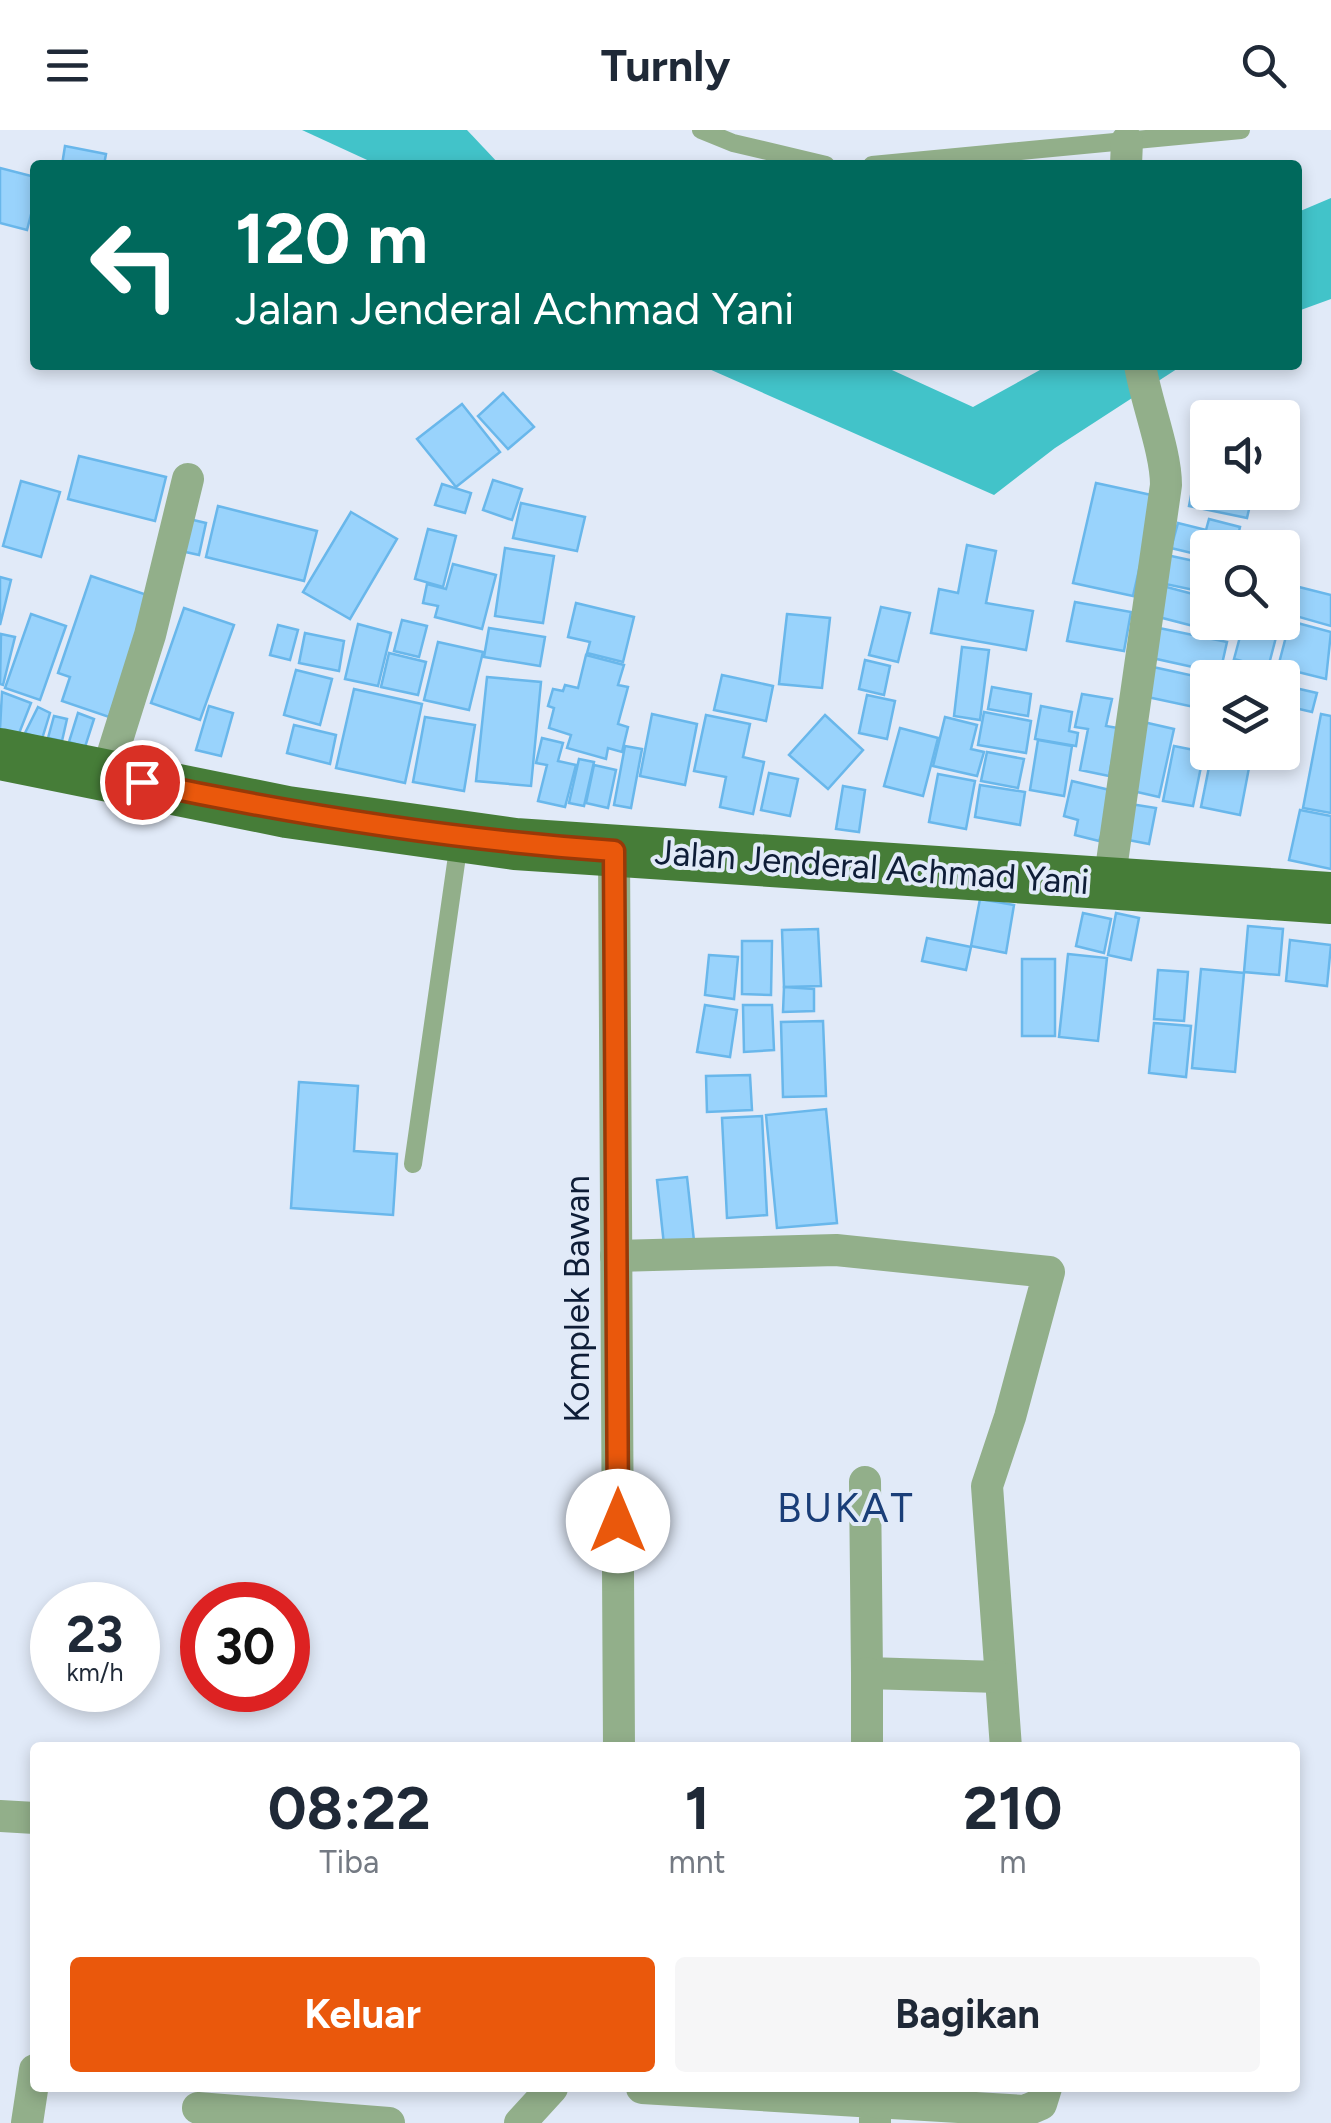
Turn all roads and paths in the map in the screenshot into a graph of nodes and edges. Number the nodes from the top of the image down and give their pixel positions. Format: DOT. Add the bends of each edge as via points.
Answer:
graph roads {
  1 [pos="700,130"];
  2 [pos="1241,130"];
  3 [pos="1126,153"];
  4 [pos="805,160"];
  5 [pos="978,160"];
  6 [pos="1141,370"];
  7 [pos="188,479"];
  8 [pos="0,754"];
  9 [pos="106,775"];
  10 [pos="460,836"];
  11 [pos="614,851"];
  12 [pos="1109,883"];
  13 [pos="1331,898"];
  14 [pos="413,1164"];
  15 [pos="616,1256"];
  16 [pos="865,1482"];
  17 [pos="867,1673"];
  18 [pos="998,1676"];
  19 [pos="619,1742"];
  20 [pos="867,1742"];
  21 [pos="1005,1742"];
  22 [pos="0,1816"];
  23 [pos="30,1818"];
  24 [pos="32,2092"];
  25 [pos="548,2092"];
  26 [pos="679,2092"];
  27 [pos="1045,2092"];
  28 [pos="198,2108"];
  29 [pos="875,2113"];
  30 [pos="27,2123"];
  31 [pos="389,2123"];
  32 [pos="520,2123"];
  1 -- 4 [label="lane"];
  2 -- 3 [label="lane"];
  3 -- 5 [label="lane"];
  6 -- 12 [label="street" via="1166,485"];
  7 -- 9 [label="street" via="150,635"];
  8 -- 9 [label="main road, Jalan Jenderal Achmad Yani"];
  9 -- 10 [label="main road, Jalan Jenderal Achmad Yani" via="287,812"];
  10 -- 11 [label="main road, Jalan Jenderal Achmad Yani"];
  10 -- 14 [label="lane"];
  11 -- 12 [label="main road, Jalan Jenderal Achmad Yani"];
  11 -- 15 [label="street, Komplek Bawan"];
  12 -- 13 [label="main road, Jalan Jenderal Achmad Yani"];
  15 -- 18 [label="street" via="836,1250 1049,1272 986,1486"];
  15 -- 19 [label="street, Komplek Bawan"];
  16 -- 17 [label="street"];
  17 -- 18 [label="street"];
  17 -- 20 [label="street"];
  18 -- 21 [label="street"];
  22 -- 23 [label="street"];
  24 -- 30 [label="street"];
  25 -- 32 [label="street"];
  26 -- 29 [label="street"];
  27 -- 29 [label="street" via="1041,2104 1025,2111"];
  28 -- 31 [label="street"];
}
